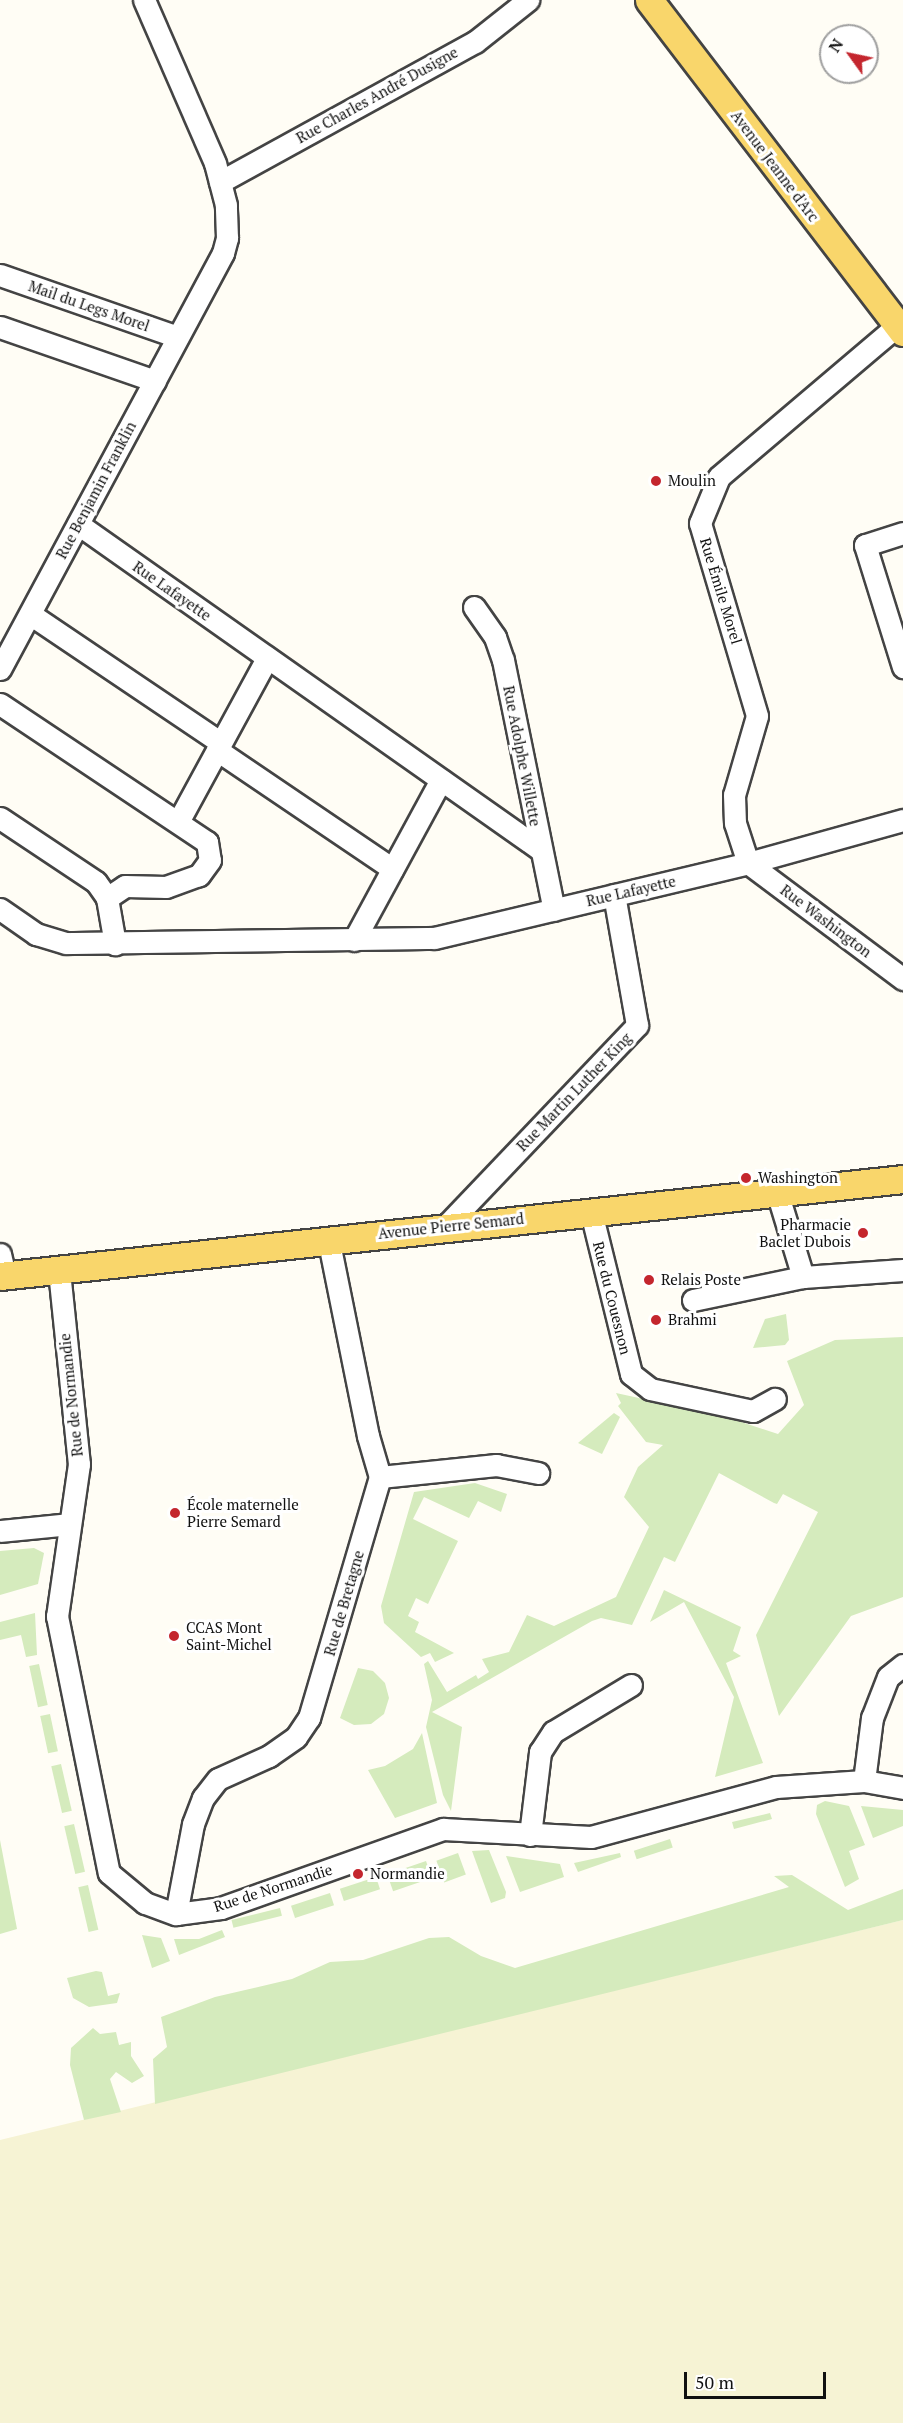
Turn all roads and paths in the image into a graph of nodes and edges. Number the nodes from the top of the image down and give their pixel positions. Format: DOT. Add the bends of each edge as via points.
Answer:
graph roads {
  1 [pos="144,0"];
  2 [pos="528,0"];
  3 [pos="649,0"];
  4 [pos="220,182"];
  5 [pos="0,275"];
  6 [pos="0,327"];
  7 [pos="901,328"];
  8 [pos="178,337"];
  9 [pos="155,381"];
  10 [pos="78,524"];
  11 [pos="903,533"];
  12 [pos="474,608"];
  13 [pos="30,614"];
  14 [pos="267,658"];
  15 [pos="903,667"];
  16 [pos="0,669"];
  17 [pos="0,704"];
  18 [pos="219,746"];
  19 [pos="441,780"];
  20 [pos="0,818"];
  21 [pos="903,820"];
  22 [pos="178,822"];
  23 [pos="541,850"];
  24 [pos="748,863"];
  25 [pos="393,869"];
  26 [pos="614,896"];
  27 [pos="107,898"];
  28 [pos="0,909"];
  29 [pos="554,910"];
  30 [pos="354,940"];
  31 [pos="115,944"];
  32 [pos="903,979"];
  33 [pos="903,1179"];
  34 [pos="777,1192"];
  35 [pos="591,1212"];
  36 [pos="444,1228"];
  37 [pos="328,1238"];
  38 [pos="2,1268"];
  39 [pos="903,1269"];
  40 [pos="58,1270"];
  41 [pos="803,1277"];
  42 [pos="693,1300"];
  43 [pos="775,1399"];
  44 [pos="538,1473"];
  45 [pos="380,1477"];
  46 [pos="70,1524"];
  47 [pos="0,1531"];
  48 [pos="903,1665"];
  49 [pos="631,1685"];
  50 [pos="864,1781"];
  51 [pos="903,1788"];
  52 [pos="530,1835"];
  53 [pos="176,1914"];
  1 -- 4 [label="street, Rue Benjamin Franklin"];
  2 -- 4 [label="street, Rue Charles André Dusigne" via="475,42"];
  3 -- 7 [label="main road, Avenue Jeanne d'Arc"];
  4 -- 8 [label="street, Rue Benjamin Franklin" via="226,205 227,238 223,253"];
  5 -- 8 [label="street, Mail du Legs Morel"];
  6 -- 9 [label="street"];
  7 -- 24 [label="street, Rue Émile Morel" via="846,368 718,477 700,523 757,716 734,795 735,823"];
  8 -- 9 [label="street, Rue Benjamin Franklin"];
  9 -- 10 [label="street, Rue Benjamin Franklin"];
  10 -- 13 [label="street, Rue Benjamin Franklin"];
  10 -- 14 [label="street, Rue Lafayette"];
  11 -- 15 [label="street" via="865,545"];
  12 -- 23 [label="street, Rue Adolphe Willette" via="495,637 503,660"];
  13 -- 16 [label="street, Rue Benjamin Franklin"];
  13 -- 18 [label="street"];
  14 -- 18 [label="street"];
  14 -- 19 [label="street, Rue Lafayette"];
  17 -- 22 [label="street"];
  18 -- 22 [label="street"];
  18 -- 25 [label="street"];
  19 -- 23 [label="street, Rue Lafayette"];
  19 -- 25 [label="street"];
  20 -- 27 [label="street" via="96,882"];
  21 -- 24 [label="street, Rue Lafayette"];
  22 -- 27 [label="street" via="207,842 210,860 200,874 166,887 125,886"];
  23 -- 29 [label="street, Rue Adolphe Willette"];
  24 -- 26 [label="street, Rue Lafayette"];
  24 -- 32 [label="street, Rue Washington"];
  25 -- 30 [label="street"];
  26 -- 29 [label="street, Rue Lafayette"];
  26 -- 36 [label="street, Rue Martin Luther King" via="637,1025"];
  27 -- 31 [label="street"];
  28 -- 31 [label="street, Rue Lafayette" via="46,937 66,943"];
  29 -- 30 [label="street, Rue Lafayette" via="434,938"];
  30 -- 31 [label="street, Rue Lafayette"];
  33 -- 34 [label="main road, Avenue Pierre Semard"];
  34 -- 35 [label="main road, Avenue Pierre Semard"];
  34 -- 41 [label="street"];
  35 -- 36 [label="main road, Avenue Pierre Semard"];
  35 -- 43 [label="street, Rue du Couesnon" via="631,1374 650,1389 753,1411"];
  36 -- 37 [label="main road, Avenue Pierre Semard"];
  37 -- 40 [label="main road, Avenue Pierre Semard"];
  37 -- 45 [label="street" via="368,1436"];
  38 -- 40 [label="main road, Avenue Pierre Semard"];
  39 -- 41 [label="street"];
  40 -- 46 [label="street, Rue de Normandie" via="79,1464"];
  41 -- 42 [label="street"];
  44 -- 45 [label="street" via="496,1465"];
  45 -- 53 [label="street, Rue de Bretagne" via="309,1718 296,1737 269,1756 218,1779 203,1798 193,1824"];
  46 -- 47 [label="street"];
  46 -- 53 [label="street, Rue de Normandie" via="57,1616 109,1873 145,1903"];
  48 -- 50 [label="street" via="888,1677 872,1718"];
  49 -- 52 [label="street" via="553,1732 540,1752"];
  50 -- 51 [label="street, Rue de Normandie"];
  50 -- 52 [label="street, Rue de Normandie" via="776,1787 591,1837"];
  52 -- 53 [label="street, Rue de Normandie" via="443,1829 221,1908"];
}
